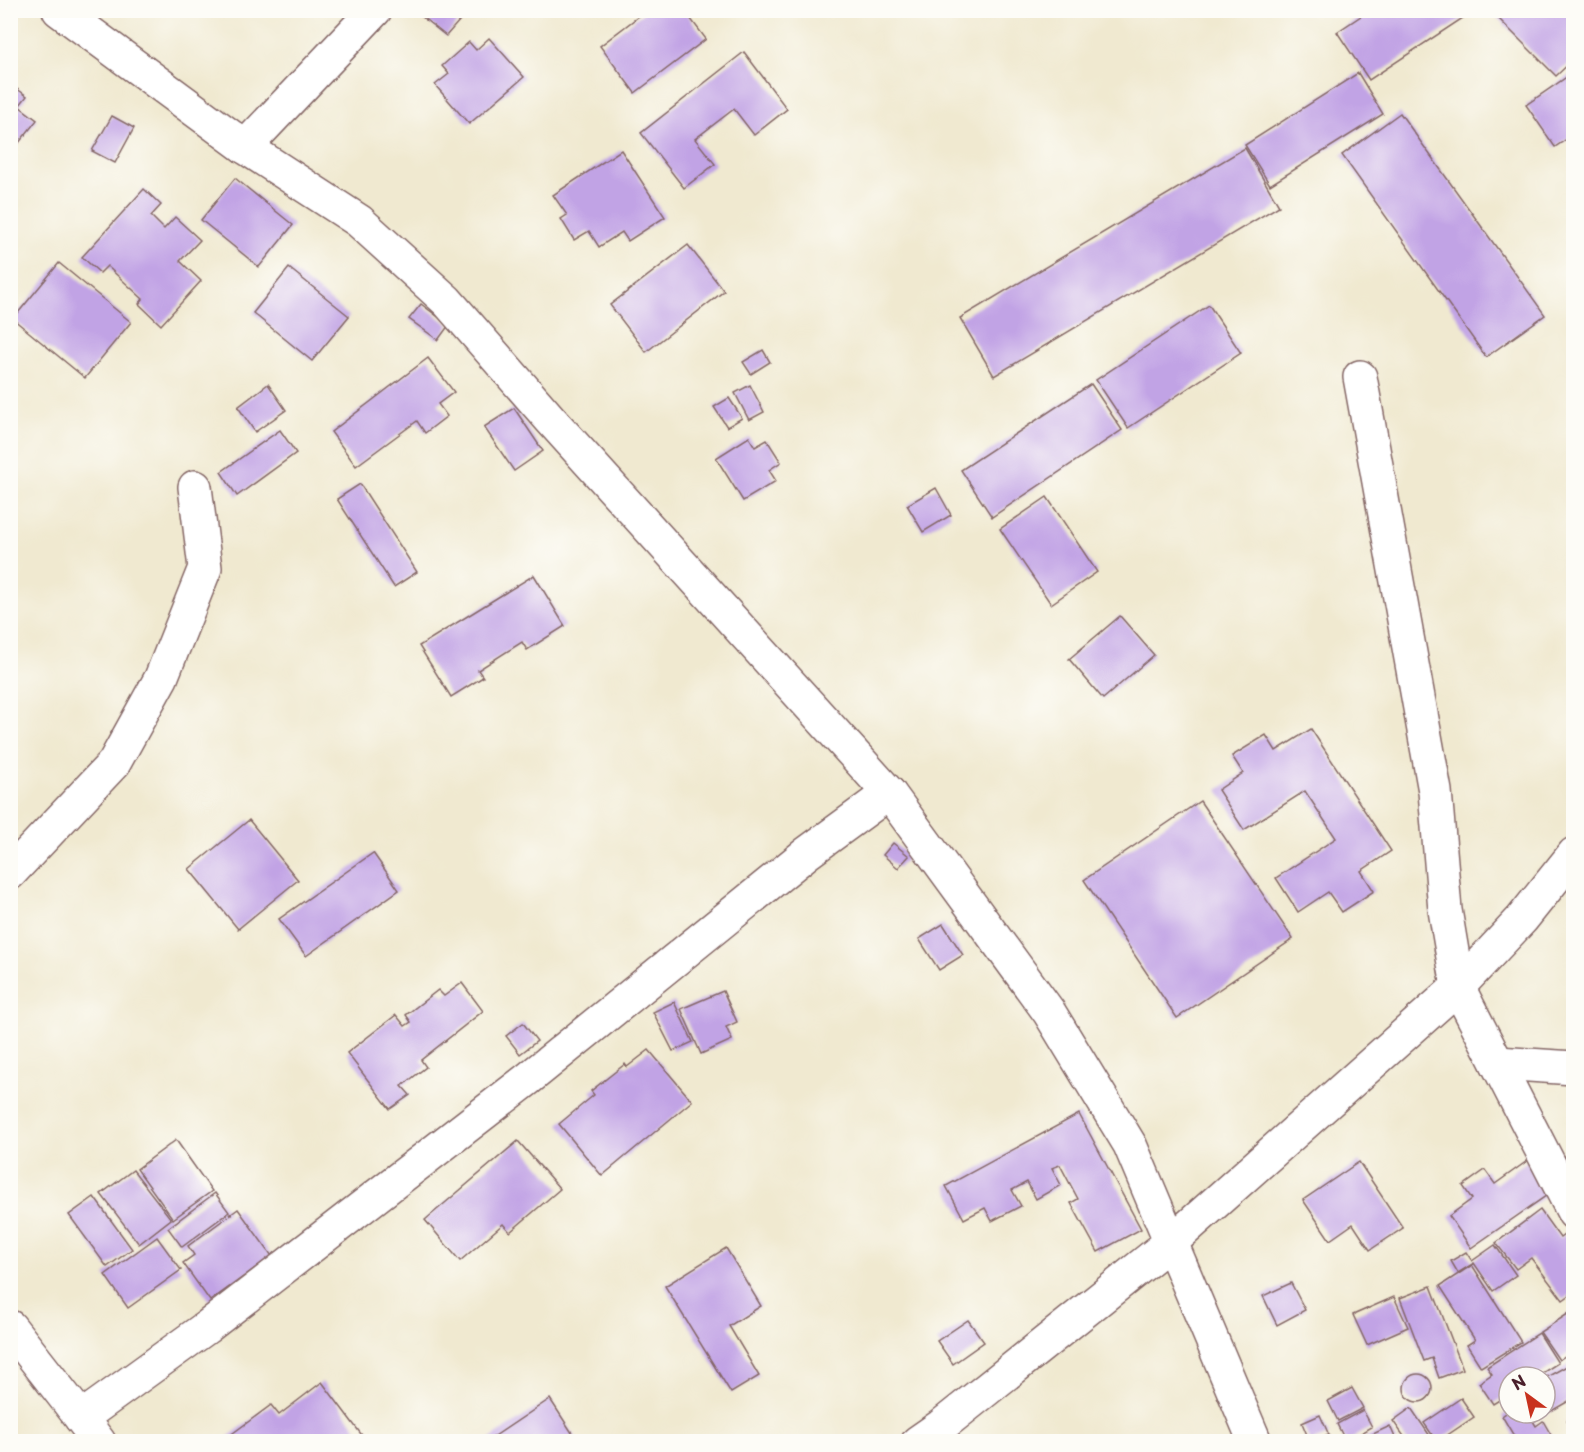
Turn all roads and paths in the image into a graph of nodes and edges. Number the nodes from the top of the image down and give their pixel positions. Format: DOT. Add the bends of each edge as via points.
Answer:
graph roads {
  1 [pos="59,10"];
  2 [pos="375,10"];
  3 [pos="245,147"];
  4 [pos="1360,377"];
  5 [pos="195,487"];
  6 [pos="889,793"];
  7 [pos="1574,854"];
  8 [pos="10,873"];
  9 [pos="1458,987"];
  10 [pos="1497,1063"];
  11 [pos="1574,1068"];
  12 [pos="1574,1213"];
  13 [pos="1171,1242"];
  14 [pos="10,1327"];
  15 [pos="90,1430"];
  16 [pos="918,1442"];
  17 [pos="1255,1442"];
  1 -- 3 [label="street"];
  2 -- 3 [label="street"];
  3 -- 6 [label="street" via="359,221 447,301"];
  4 -- 9 [label="street" via="1435,791 1445,910"];
  5 -- 8 [label="street" via="206,568 161,678 114,763"];
  6 -- 13 [label="street" via="1049,1012 1130,1145"];
  6 -- 15 [label="street" via="807,853 519,1086 207,1327"];
  7 -- 9 [label="street" via="1522,919"];
  9 -- 10 [label="street"];
  9 -- 13 [label="street"];
  10 -- 11 [label="street"];
  10 -- 12 [label="street"];
  13 -- 16 [label="street"];
  13 -- 17 [label="street"];
  14 -- 15 [label="street"];
}
